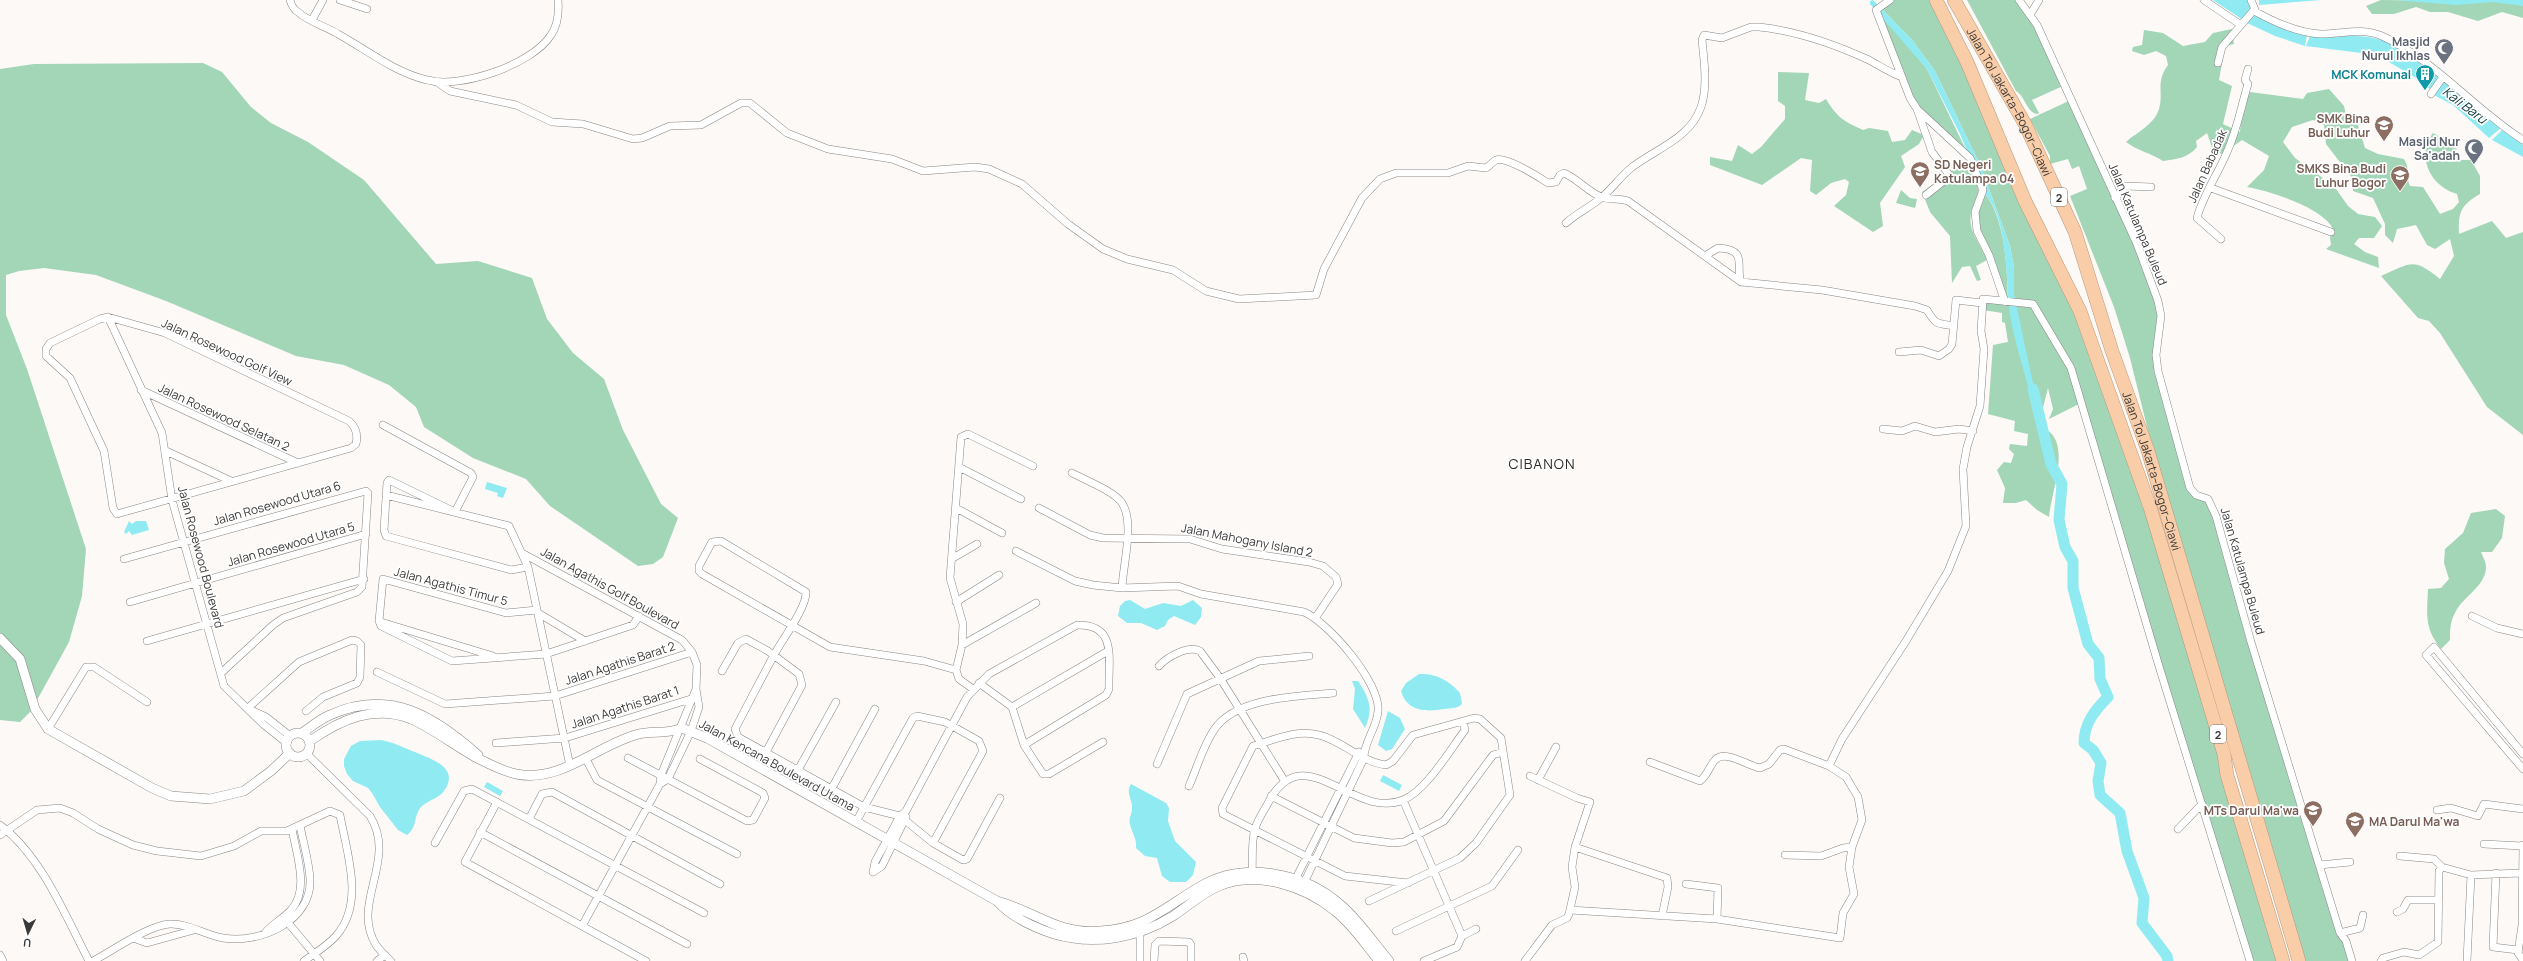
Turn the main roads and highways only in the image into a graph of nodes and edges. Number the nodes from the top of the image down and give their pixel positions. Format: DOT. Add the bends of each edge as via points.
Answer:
graph roads {
  1 [pos="1936,0"];
  2 [pos="1954,0"];
  3 [pos="1983,52"];
  4 [pos="2030,119"];
  5 [pos="2157,467"];
  6 [pos="2164,509"];
  7 [pos="2283,961"];
  8 [pos="2299,961"];
  1 -- 7 [label="highway, Jalan Tol Jakarta–Bogor–Ciawi / 2" via="1967,62 2025,201 2080,311 2133,457 2224,754 2227,774"];
  2 -- 3 [label="highway, Jalan Tol Jakarta–Bogor–Ciawi / 2"];
  3 -- 4 [label="highway"];
  3 -- 6 [label="highway, Jalan Tol Jakarta–Bogor–Ciawi / 2" via="2025,124 2075,232 2112,351 2148,451"];
  5 -- 6 [label="highway"];
  6 -- 8 [label="highway, Jalan Tol Jakarta–Bogor–Ciawi / 2" via="2240,754"];
}
